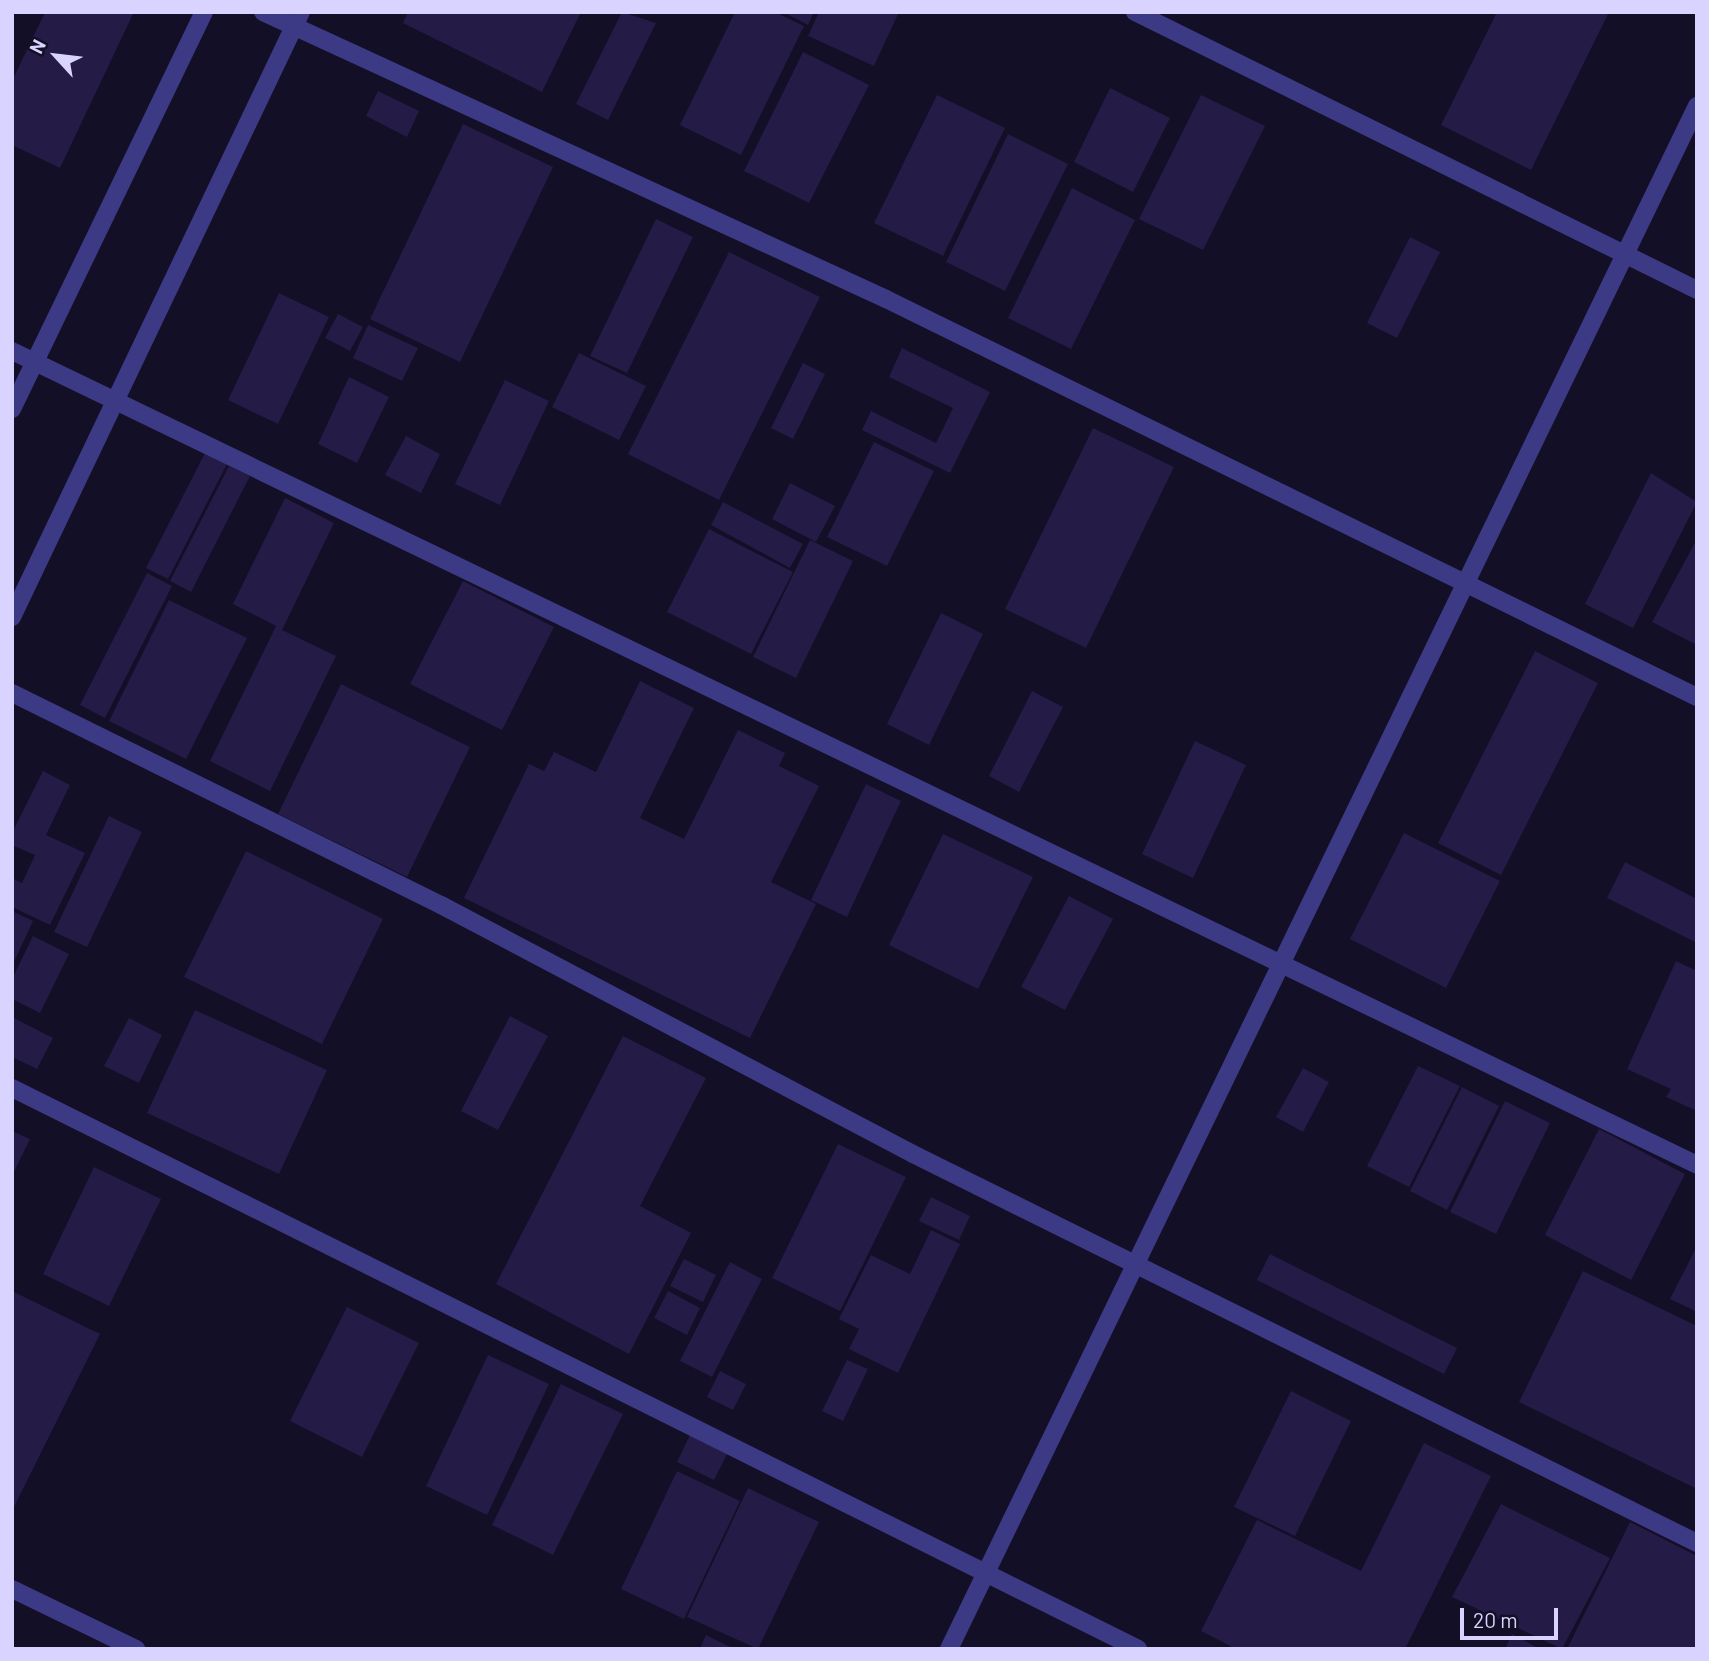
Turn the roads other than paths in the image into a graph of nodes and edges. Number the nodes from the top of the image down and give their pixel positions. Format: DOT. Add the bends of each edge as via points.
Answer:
graph roads {
  1 [pos="204,12"];
  2 [pos="262,12"];
  3 [pos="1135,12"];
  4 [pos="297,20"];
  5 [pos="1697,106"];
  6 [pos="1625,254"];
  7 [pos="1697,290"];
  8 [pos="12,351"];
  9 [pos="34,363"];
  10 [pos="114,401"];
  11 [pos="12,409"];
  12 [pos="1464,587"];
  13 [pos="12,617"];
  14 [pos="12,693"];
  15 [pos="1697,697"];
  16 [pos="1280,966"];
  17 [pos="12,1088"];
  18 [pos="1697,1165"];
  19 [pos="1135,1265"];
  20 [pos="1697,1543"];
  21 [pos="984,1577"];
  22 [pos="12,1589"];
  23 [pos="136,1649"];
  24 [pos="949,1649"];
  25 [pos="1138,1649"];
  1 -- 9 [label="street"];
  2 -- 4 [label="street"];
  3 -- 6 [label="street"];
  4 -- 10 [label="street"];
  4 -- 12 [label="street" via="886,299"];
  5 -- 6 [label="street"];
  6 -- 7 [label="street"];
  6 -- 12 [label="street"];
  8 -- 9 [label="street"];
  9 -- 10 [label="street"];
  9 -- 11 [label="street"];
  10 -- 13 [label="street"];
  10 -- 16 [label="street"];
  12 -- 15 [label="street"];
  12 -- 16 [label="street"];
  14 -- 19 [label="street" via="441,905"];
  16 -- 18 [label="street"];
  16 -- 19 [label="street"];
  17 -- 21 [label="street"];
  19 -- 20 [label="street"];
  19 -- 21 [label="street"];
  21 -- 24 [label="street"];
  21 -- 25 [label="street"];
  22 -- 23 [label="street"];
}
